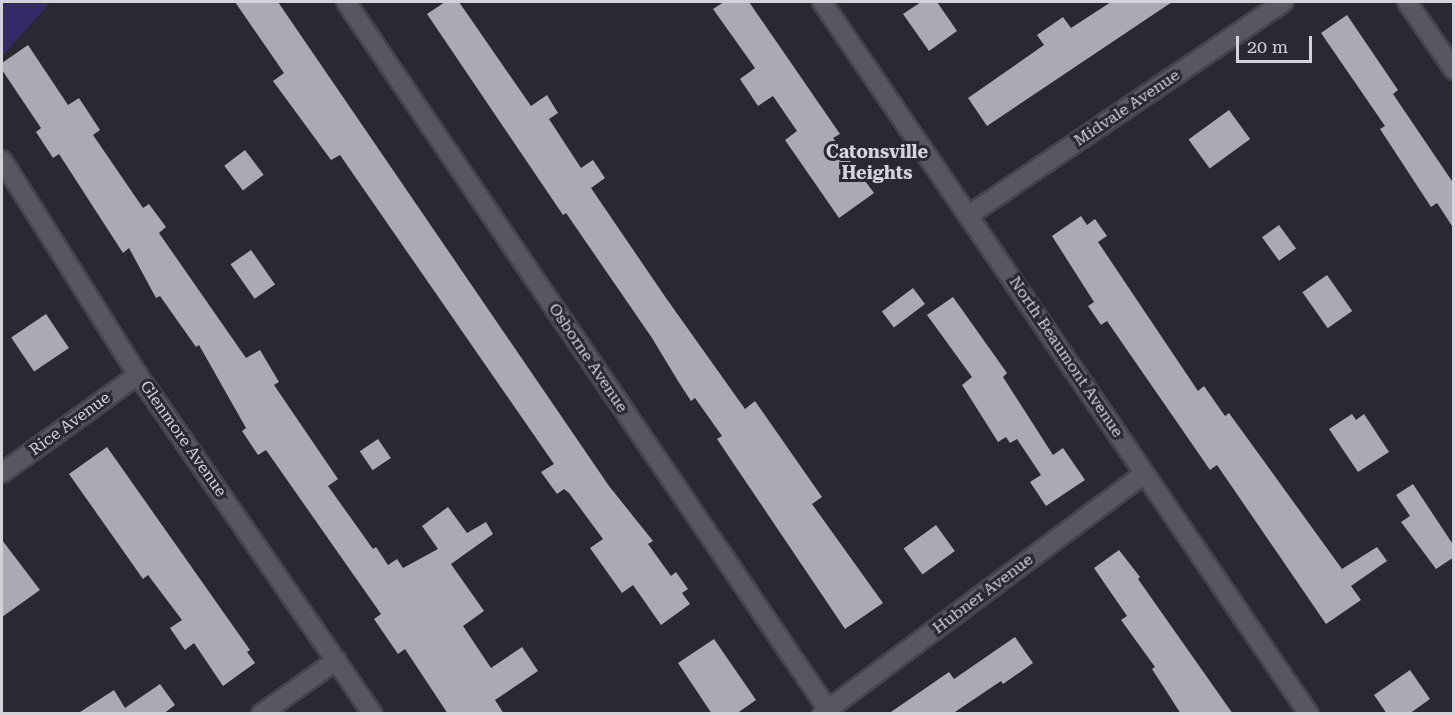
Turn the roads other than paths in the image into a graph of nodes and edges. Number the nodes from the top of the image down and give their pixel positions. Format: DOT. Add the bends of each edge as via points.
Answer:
graph roads {
  1 [pos="346,2"];
  2 [pos="822,2"];
  3 [pos="1284,2"];
  4 [pos="1407,2"];
  5 [pos="1454,70"];
  6 [pos="2,160"];
  7 [pos="969,215"];
  8 [pos="138,375"];
  9 [pos="2,473"];
  10 [pos="1144,474"];
  11 [pos="337,660"];
  12 [pos="827,712"];
  13 [pos="261,714"];
  14 [pos="373,714"];
  15 [pos="1309,714"];
  1 -- 12 [label="street, Osborne Avenue"];
  2 -- 7 [label="street, North Beaumont Avenue"];
  3 -- 7 [label="street, Midvale Avenue"];
  4 -- 5 [label="street"];
  6 -- 8 [label="street, Glenmore Avenue"];
  7 -- 10 [label="street, North Beaumont Avenue"];
  8 -- 9 [label="street, Rice Avenue"];
  8 -- 11 [label="street, Glenmore Avenue"];
  10 -- 12 [label="street, Hubner Avenue"];
  10 -- 15 [label="street, North Beaumont Avenue"];
  11 -- 13 [label="street"];
  11 -- 14 [label="street, Glenmore Avenue"];
}
